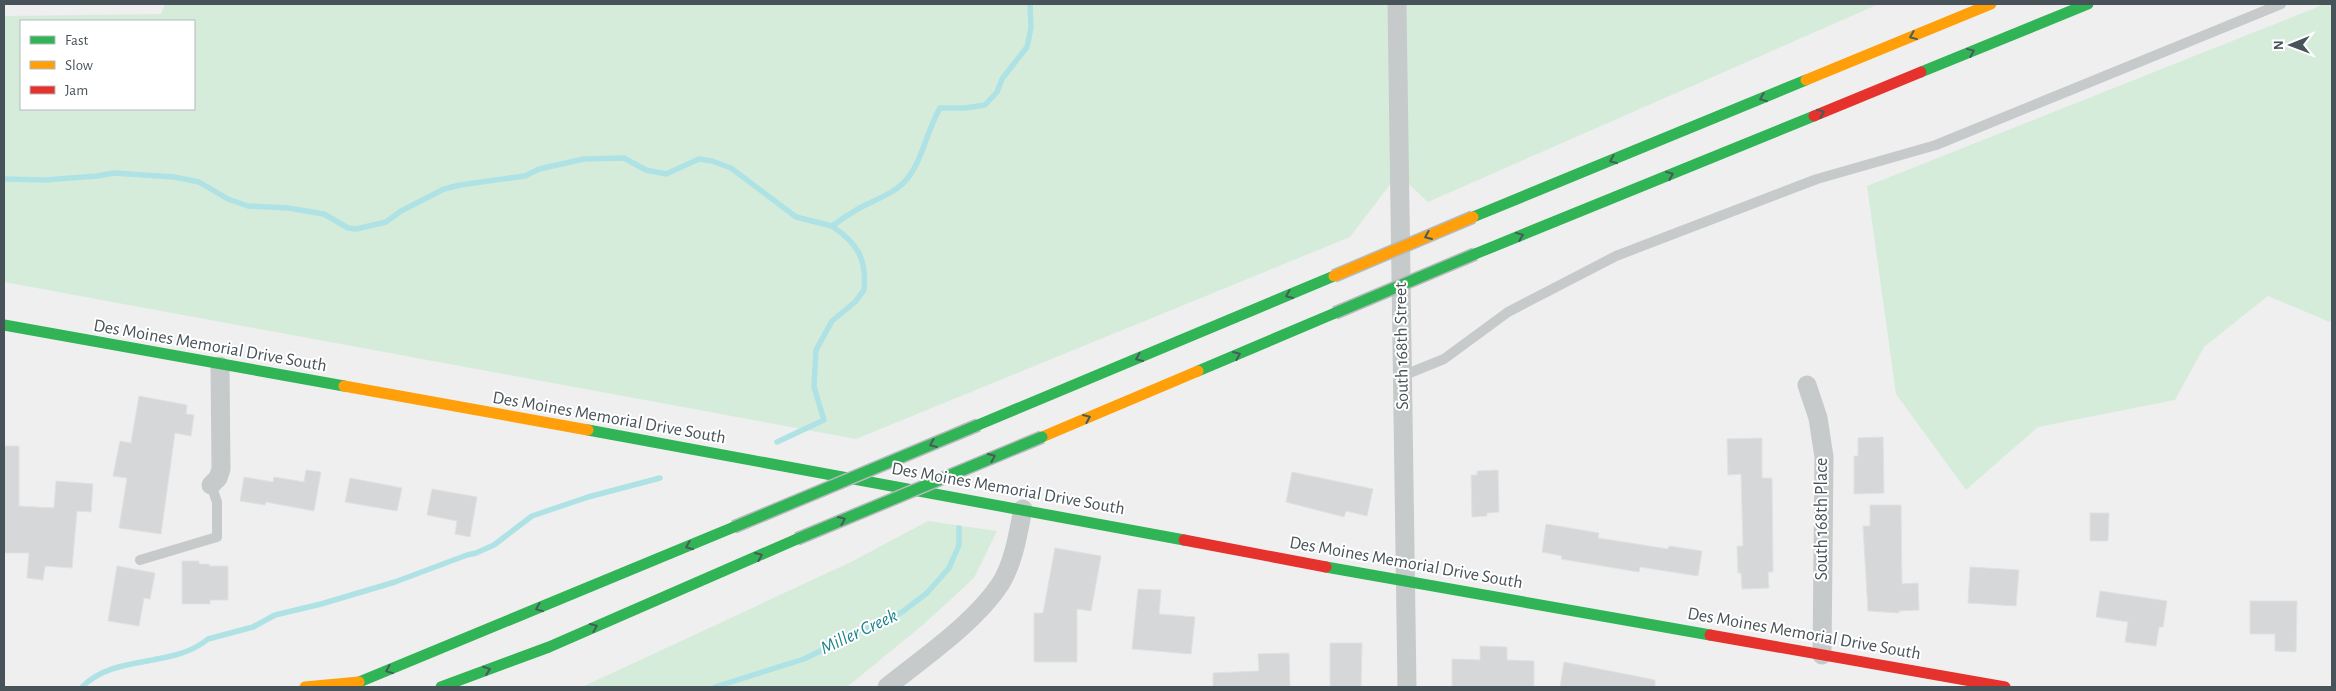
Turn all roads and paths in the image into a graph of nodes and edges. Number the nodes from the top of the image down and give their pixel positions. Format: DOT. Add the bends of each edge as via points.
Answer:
graph roads {
  1 [pos="1397,4"];
  2 [pos="1991,4"];
  3 [pos="2088,4"];
  4 [pos="2281,4"];
  5 [pos="4,326"];
  6 [pos="220,366"];
  7 [pos="1402,376"];
  8 [pos="1808,385"];
  9 [pos="211,485"];
  10 [pos="1023,509"];
  11 [pos="140,560"];
  12 [pos="1406,582"];
  13 [pos="549,647"];
  14 [pos="1822,655"];
  15 [pos="500,677"];
  16 [pos="359,682"];
  17 [pos="305,687"];
  18 [pos="347,687"];
  19 [pos="441,687"];
  20 [pos="887,687"];
  21 [pos="1407,687"];
  22 [pos="2005,687"];
  1 -- 7 [label="street, South 168th Street"];
  2 -- 16 [label="main road, one-way, bridge"];
  13 -- 3 [label="main road, one-way, bridge" via="797,539 1475,254"];
  4 -- 7 [label="lane" via="1936,145 1817,179 1616,256 1508,312 1444,360"];
  5 -- 6 [label="main road, Des Moines Memorial Drive South"];
  6 -- 9 [label="street" via="221,469"];
  6 -- 10 [label="main road, Des Moines Memorial Drive South"];
  7 -- 12 [label="street, South 168th Street"];
  8 -- 14 [label="street, South 168th Place" via="1818,418 1824,457"];
  9 -- 11 [label="lane" via="217,502 217,537"];
  10 -- 12 [label="main road, Des Moines Memorial Drive South"];
  10 -- 20 [label="street" via="1014,554 988,601"];
  12 -- 14 [label="main road, Des Moines Memorial Drive South"];
  12 -- 21 [label="street, South 168th Street"];
  13 -- 15 [label="main road"];
  19 -- 13 [label="main road, one-way"];
  14 -- 22 [label="main road, Des Moines Memorial Drive South"];
  16 -- 17 [label="main road"];
  16 -- 18 [label="main road"];
}
